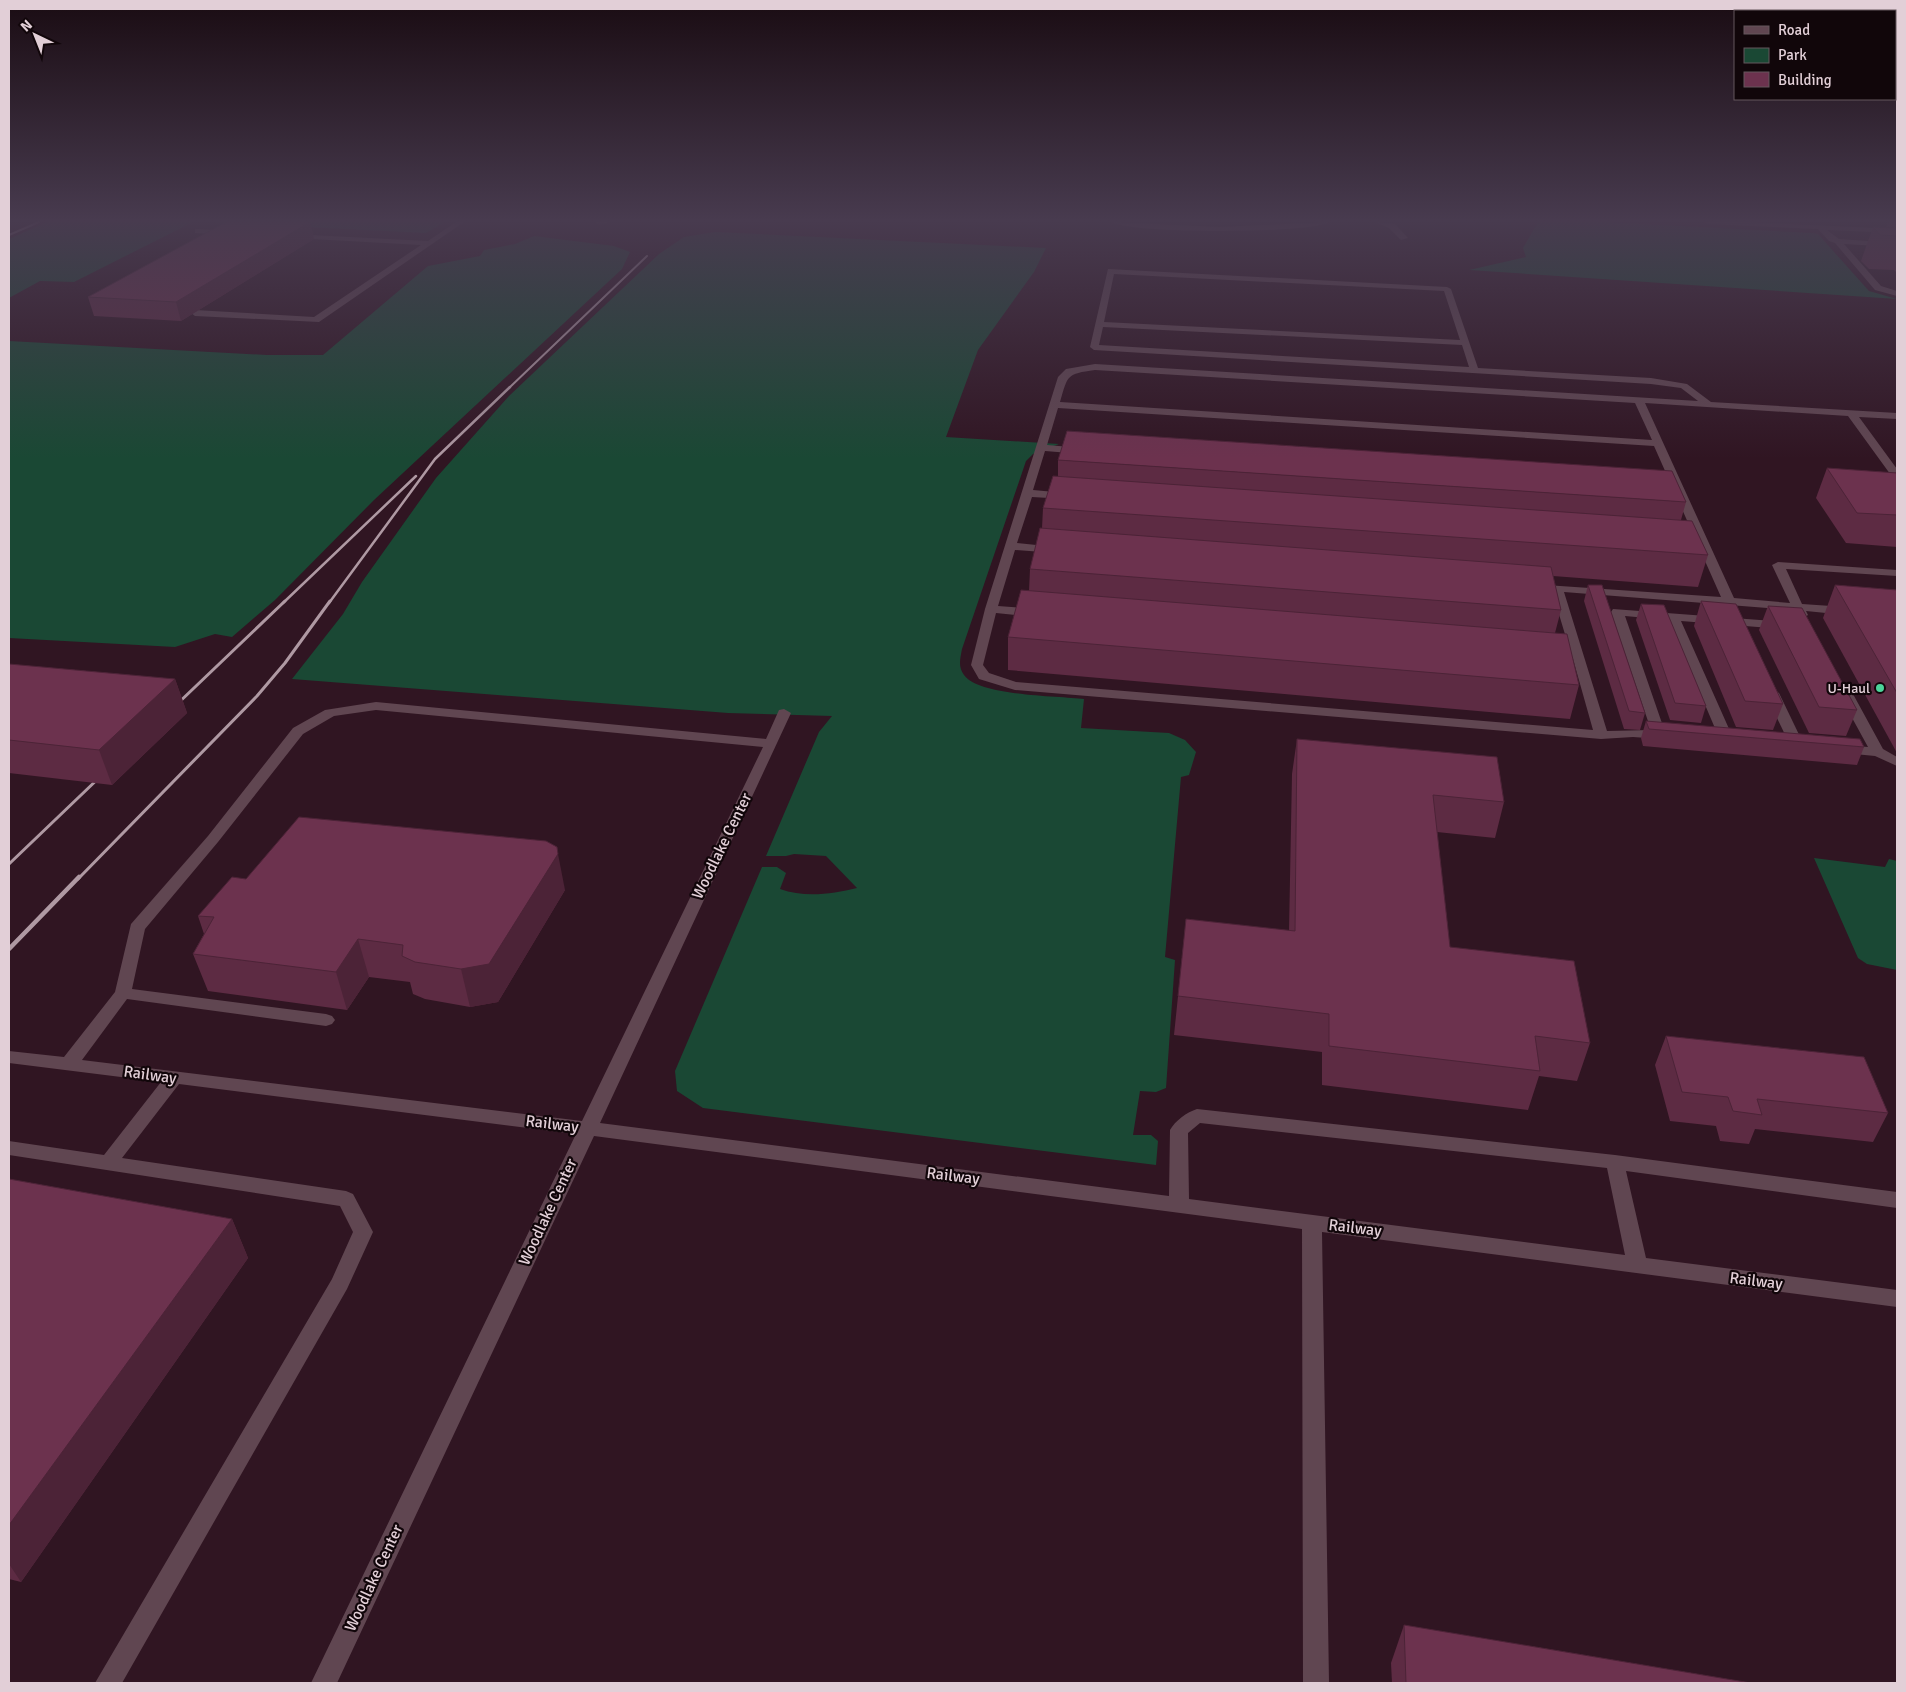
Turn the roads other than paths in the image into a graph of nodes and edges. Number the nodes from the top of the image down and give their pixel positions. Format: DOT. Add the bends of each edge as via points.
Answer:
graph roads {
  1 [pos="344,301"];
  2 [pos="1105,301"];
  3 [pos="1451,301"];
  4 [pos="195,313"];
  5 [pos="1100,324"];
  6 [pos="1464,343"];
  7 [pos="1474,369"];
  8 [pos="1639,400"];
  9 [pos="1055,404"];
  10 [pos="1709,405"];
  11 [pos="1852,414"];
  12 [pos="1897,416"];
  13 [pos="1658,443"];
  14 [pos="1041,448"];
  15 [pos="1090,452"];
  16 [pos="1897,476"];
  17 [pos="1027,493"];
  18 [pos="1077,497"];
  19 [pos="1011,546"];
  20 [pos="1065,550"];
  21 [pos="1897,573"];
  22 [pos="1521,585"];
  23 [pos="1557,588"];
  24 [pos="1729,601"];
  25 [pos="1798,607"];
  26 [pos="991,609"];
  27 [pos="1858,612"];
  28 [pos="1049,614"];
  29 [pos="1673,616"];
  30 [pos="1738,621"];
  31 [pos="1746,639"];
  32 [pos="1544,653"];
  33 [pos="1578,655"];
  34 [pos="1768,683"];
  35 [pos="1841,685"];
  36 [pos="784,713"];
  37 [pos="1601,735"];
  38 [pos="1659,735"];
  39 [pos="1678,736"];
  40 [pos="1707,738"];
  41 [pos="1727,740"];
  42 [pos="1744,741"];
  43 [pos="771,744"];
  44 [pos="1780,744"];
  45 [pos="1797,745"];
  46 [pos="1815,747"];
  47 [pos="1833,748"];
  48 [pos="1878,752"];
  49 [pos="1897,762"];
  50 [pos="123,993"];
  51 [pos="326,1020"];
  52 [pos="9,1057"];
  53 [pos="69,1064"];
  54 [pos="174,1078"];
  55 [pos="587,1128"];
  56 [pos="9,1148"];
  57 [pos="1615,1162"];
  58 [pos="108,1163"];
  59 [pos="1897,1200"];
  60 [pos="1179,1205"];
  61 [pos="1312,1223"];
  62 [pos="1637,1265"];
  63 [pos="1897,1299"];
  64 [pos="108,1683"];
  65 [pos="324,1683"];
  66 [pos="1316,1683"];
  1 -- 4 [label="street" via="316,320"];
  2 -- 5 [label="street"];
  3 -- 6 [label="street"];
  5 -- 6 [label="street"];
  5 -- 7 [label="street" via="1094,347"];
  6 -- 7 [label="street"];
  7 -- 10 [label="street" via="1651,380 1684,386"];
  8 -- 9 [label="street" via="1095,367 1069,371 1063,377"];
  8 -- 10 [label="street"];
  8 -- 13 [label="street"];
  9 -- 13 [label="street"];
  9 -- 14 [label="street"];
  10 -- 11 [label="street"];
  11 -- 12 [label="street"];
  11 -- 16 [label="street"];
  13 -- 24 [label="street" via="1698,543"];
  14 -- 15 [label="street"];
  14 -- 17 [label="street"];
  17 -- 18 [label="street"];
  17 -- 19 [label="street"];
  19 -- 20 [label="street"];
  19 -- 26 [label="street"];
  21 -- 25 [label="street" via="1778,565"];
  22 -- 23 [label="street"];
  23 -- 24 [label="street"];
  23 -- 33 [label="street"];
  24 -- 25 [label="street"];
  25 -- 27 [label="street"];
  25 -- 30 [label="street" via="1808,627"];
  26 -- 28 [label="street"];
  26 -- 37 [label="street" via="977,664 984,676 1015,686"];
  29 -- 30 [label="street"];
  29 -- 38 [label="street" via="1617,612"];
  29 -- 41 [label="street"];
  30 -- 31 [label="street"];
  32 -- 33 [label="street"];
  33 -- 37 [label="street"];
  34 -- 45 [label="street"];
  35 -- 48 [label="street"];
  36 -- 43 [label="street, Woodlake Center"];
  37 -- 38 [label="street"];
  38 -- 39 [label="street"];
  40 -- 41 [label="street"];
  41 -- 42 [label="street"];
  43 -- 50 [label="street" via="376,706 330,713 298,731 137,928"];
  43 -- 55 [label="street, Woodlake Center"];
  44 -- 45 [label="street"];
  45 -- 46 [label="street"];
  47 -- 48 [label="street"];
  48 -- 49 [label="street"];
  50 -- 51 [label="street"];
  50 -- 53 [label="street"];
  52 -- 53 [label="street, Railway"];
  53 -- 54 [label="street, Railway"];
  54 -- 55 [label="street, Railway"];
  54 -- 58 [label="street"];
  55 -- 60 [label="street, Railway"];
  55 -- 65 [label="street, Woodlake Center"];
  56 -- 58 [label="street"];
  57 -- 59 [label="street"];
  57 -- 60 [label="street" via="1197,1116 1179,1130"];
  57 -- 62 [label="street"];
  58 -- 64 [label="street" via="346,1199 363,1232 340,1283"];
  60 -- 61 [label="street, Railway"];
  61 -- 62 [label="street, Railway"];
  61 -- 66 [label="street"];
  62 -- 63 [label="street, Railway"];
}
